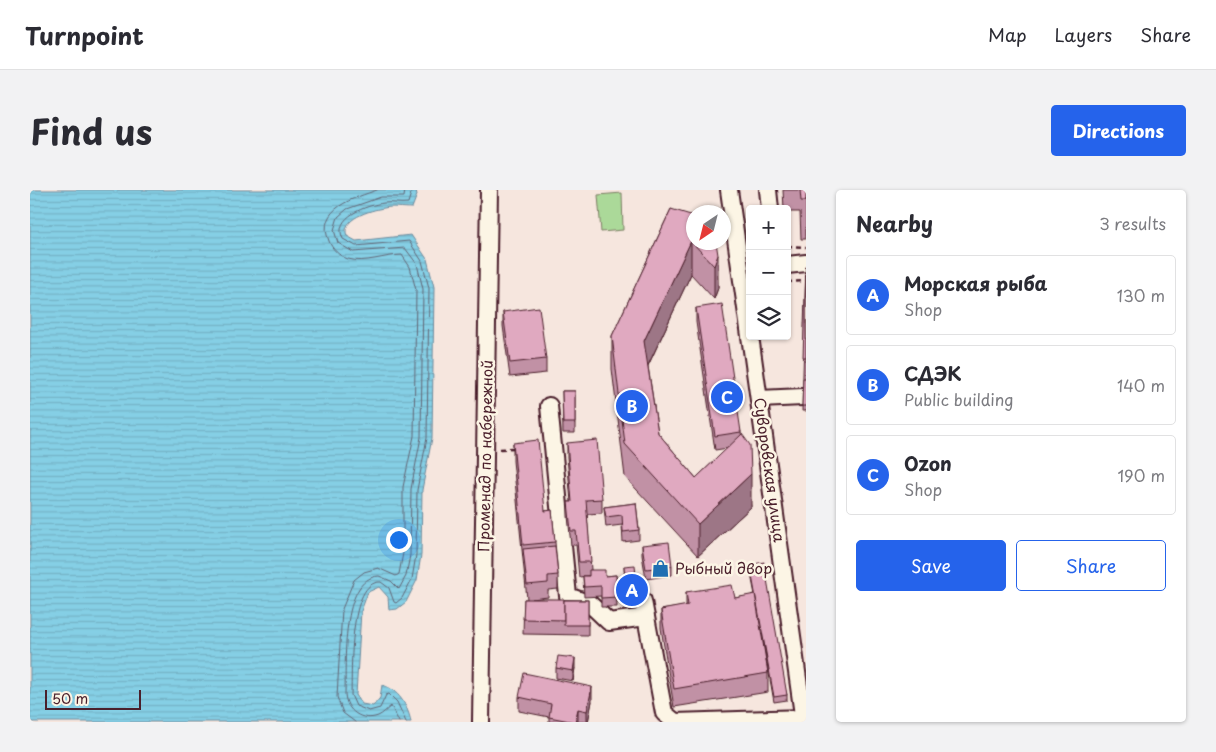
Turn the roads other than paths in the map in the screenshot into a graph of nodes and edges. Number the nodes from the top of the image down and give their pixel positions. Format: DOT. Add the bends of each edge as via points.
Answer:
graph roads {
  1 [pos="489,190"];
  2 [pos="729,190"];
  3 [pos="768,190"];
  4 [pos="770,205"];
  5 [pos="806,263"];
  6 [pos="791,265"];
  7 [pos="745,269"];
  8 [pos="747,295"];
  9 [pos="751,340"];
  10 [pos="803,397"];
  11 [pos="759,399"];
  12 [pos="549,406"];
  13 [pos="803,694"];
  14 [pos="804,720"];
  15 [pos="481,722"];
  16 [pos="675,722"];
  1 -- 15 [label="street, Променад по набережной"];
  2 -- 7 [label="street, Суворовская улица"];
  3 -- 4 [label="street"];
  5 -- 6 [label="street"];
  7 -- 8 [label="street, Суворовская улица"];
  9 -- 11 [label="street, Суворовская улица"];
  10 -- 11 [label="street"];
  11 -- 13 [label="street, Суворовская улица"];
  12 -- 16 [label="street" via="568,596 590,604 610,622 644,609 664,713"];
  13 -- 14 [label="street, Суворовская улица"];
  14 -- 16 [label="street"];
}
